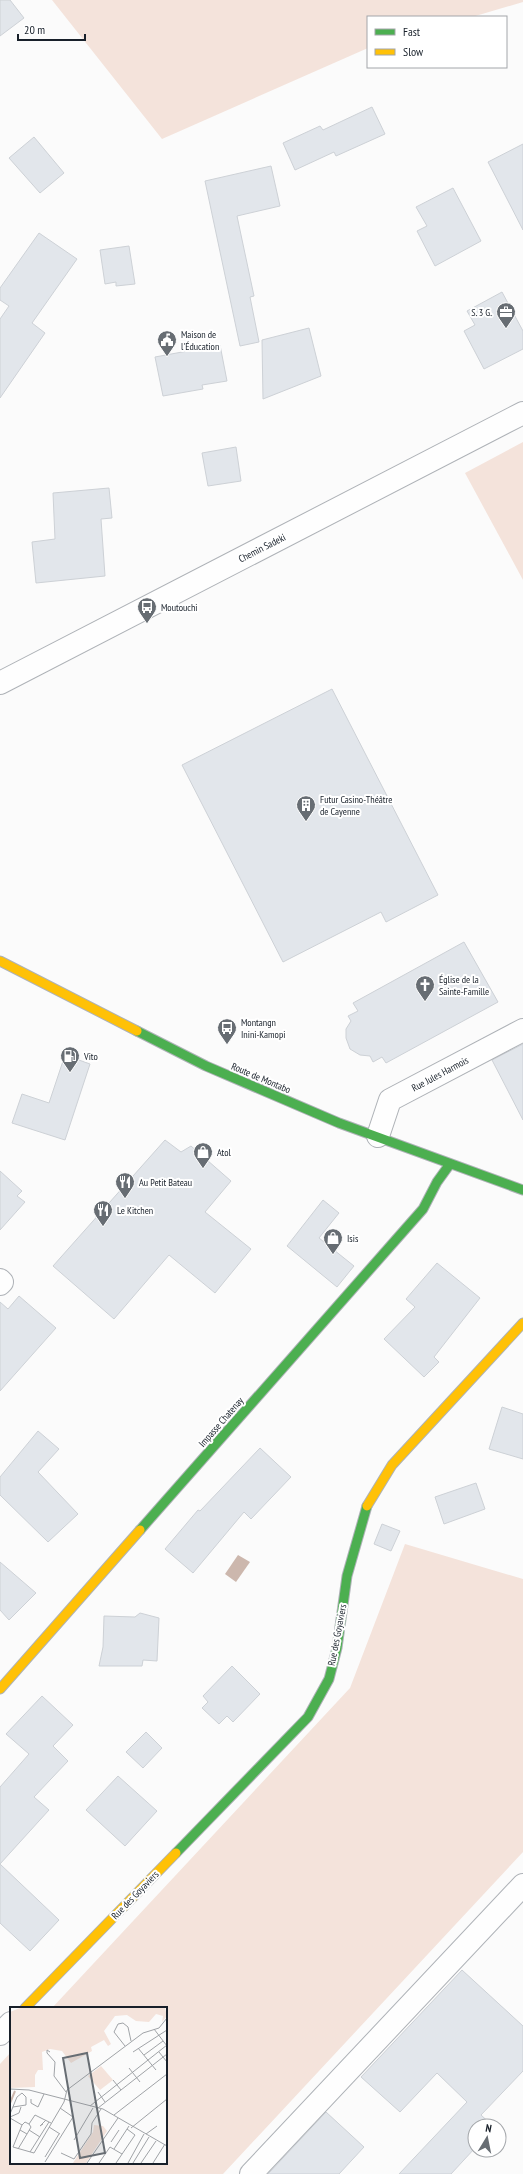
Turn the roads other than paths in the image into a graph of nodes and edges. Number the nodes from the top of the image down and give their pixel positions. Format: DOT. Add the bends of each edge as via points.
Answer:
graph roads {
  1 [pos="523,413"];
  2 [pos="0,683"];
  3 [pos="0,961"];
  4 [pos="523,1030"];
  5 [pos="378,1136"];
  6 [pos="450,1164"];
  7 [pos="523,1190"];
  8 [pos="523,1323"];
  9 [pos="0,1689"];
  10 [pos="523,1885"];
  11 [pos="27,2007"];
  12 [pos="10,2024"];
  13 [pos="0,2034"];
  14 [pos="251,2174"];
  1 -- 2 [label="street, Chemin Sadeki"];
  3 -- 5 [label="street, Route de Montabo" via="206,1066 317,1114"];
  4 -- 5 [label="street, Rue Jules Harmois" via="390,1100"];
  5 -- 6 [label="street, Route de Montabo"];
  6 -- 7 [label="street, Route de Montabo"];
  6 -- 9 [label="street, Impasse Chatenay" via="423,1209"];
  8 -- 11 [label="street, Rue des Goyaviers" via="392,1466 375,1490 366,1507 348,1576 337,1648 329,1679 308,1717"];
  10 -- 14 [label="street"];
  12 -- 13 [label="street"];
}
